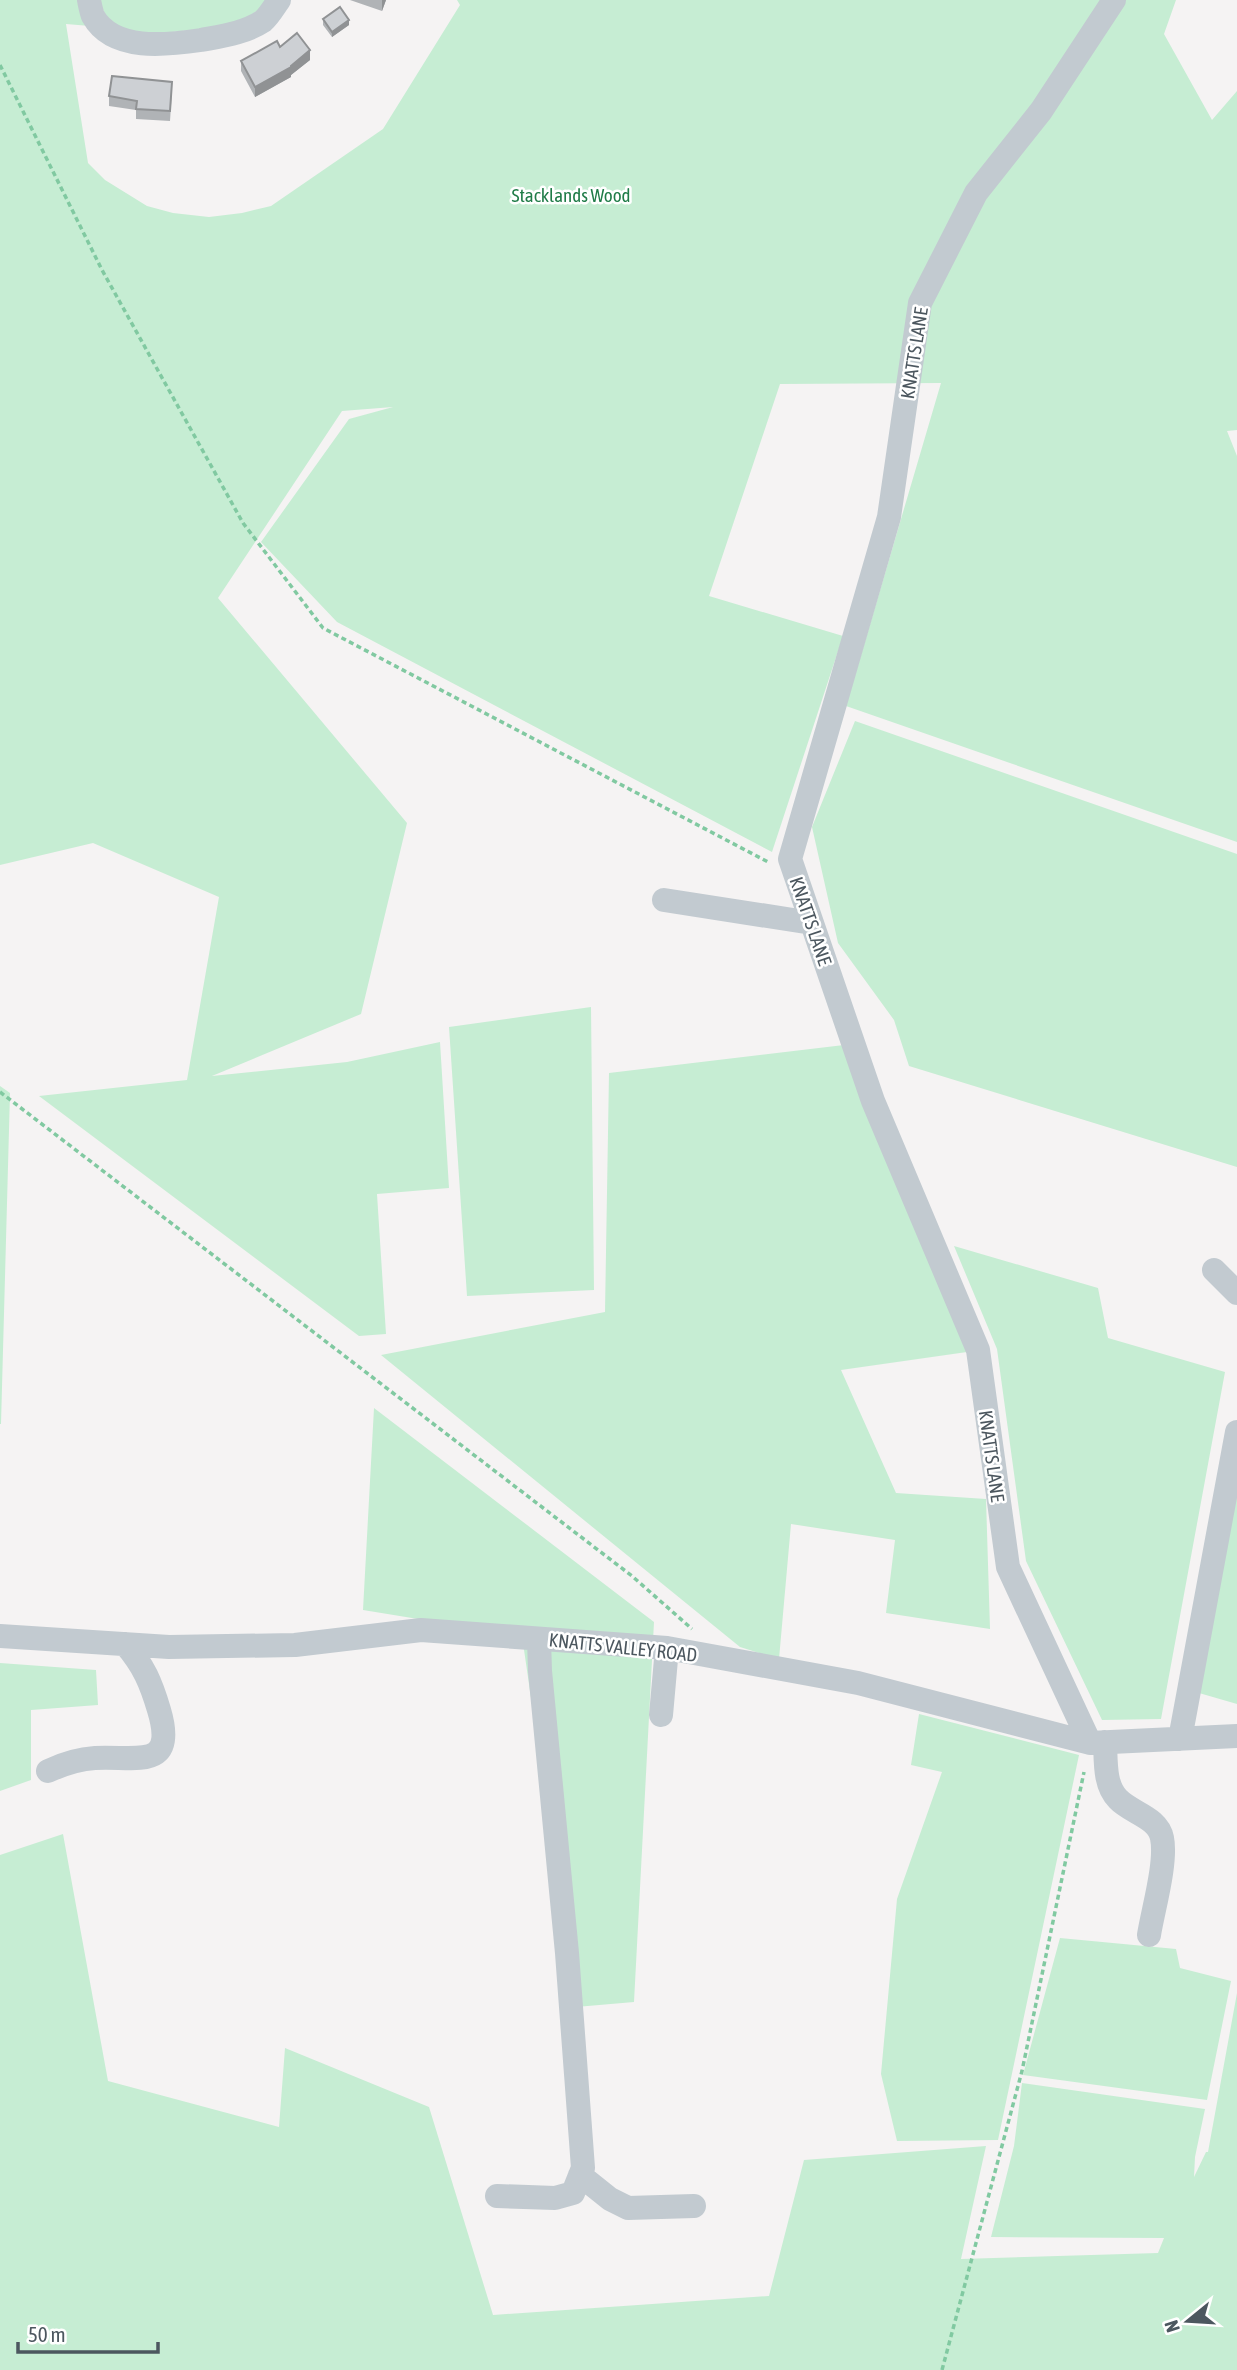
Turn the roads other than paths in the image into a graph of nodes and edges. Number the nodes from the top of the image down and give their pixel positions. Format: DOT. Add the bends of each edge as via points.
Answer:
graph roads {
  1 [pos="89,0"];
  2 [pos="279,0"];
  3 [pos="1114,0"];
  4 [pos="664,900"];
  5 [pos="812,923"];
  6 [pos="1214,1270"];
  7 [pos="1237,1293"];
  8 [pos="1237,1432"];
  9 [pos="0,1636"];
  10 [pos="539,1639"];
  11 [pos="125,1644"];
  12 [pos="667,1648"];
  13 [pos="661,1715"];
  14 [pos="1237,1736"];
  15 [pos="1181,1739"];
  16 [pos="1097,1742"];
  17 [pos="48,1771"];
  18 [pos="1149,1935"];
  19 [pos="580,2175"];
  20 [pos="497,2196"];
  21 [pos="694,2206"];
  1 -- 2 [label="street" via="93,16 111,34 130,43 158,45 246,29 265,19"];
  3 -- 5 [label="street, KNATTS LANE" via="1041,111 976,193 920,303 889,517 790,859"];
  4 -- 5 [label="street"];
  5 -- 16 [label="street, KNATTS LANE" via="873,1101 978,1350 1008,1567"];
  6 -- 7 [label="street"];
  8 -- 15 [label="street"];
  9 -- 11 [label="street, KNATTS VALLEY ROAD"];
  10 -- 11 [label="street, KNATTS VALLEY ROAD" via="421,1630 295,1645"];
  10 -- 12 [label="street, KNATTS VALLEY ROAD"];
  10 -- 19 [label="street" via="575,2048"];
  11 -- 17 [label="street" via="151,1683 164,1740 158,1751 135,1760 79,1759"];
  12 -- 13 [label="street"];
  12 -- 16 [label="street, KNATTS VALLEY ROAD" via="858,1683"];
  14 -- 15 [label="street, KNATTS VALLEY ROAD"];
  15 -- 16 [label="street, KNATTS VALLEY ROAD"];
  16 -- 18 [label="street" via="1118,1799 1152,1822 1162,1836 1163,1856"];
  19 -- 20 [label="street" via="573,2193 555,2198"];
  19 -- 21 [label="street" via="628,2208"];
}
